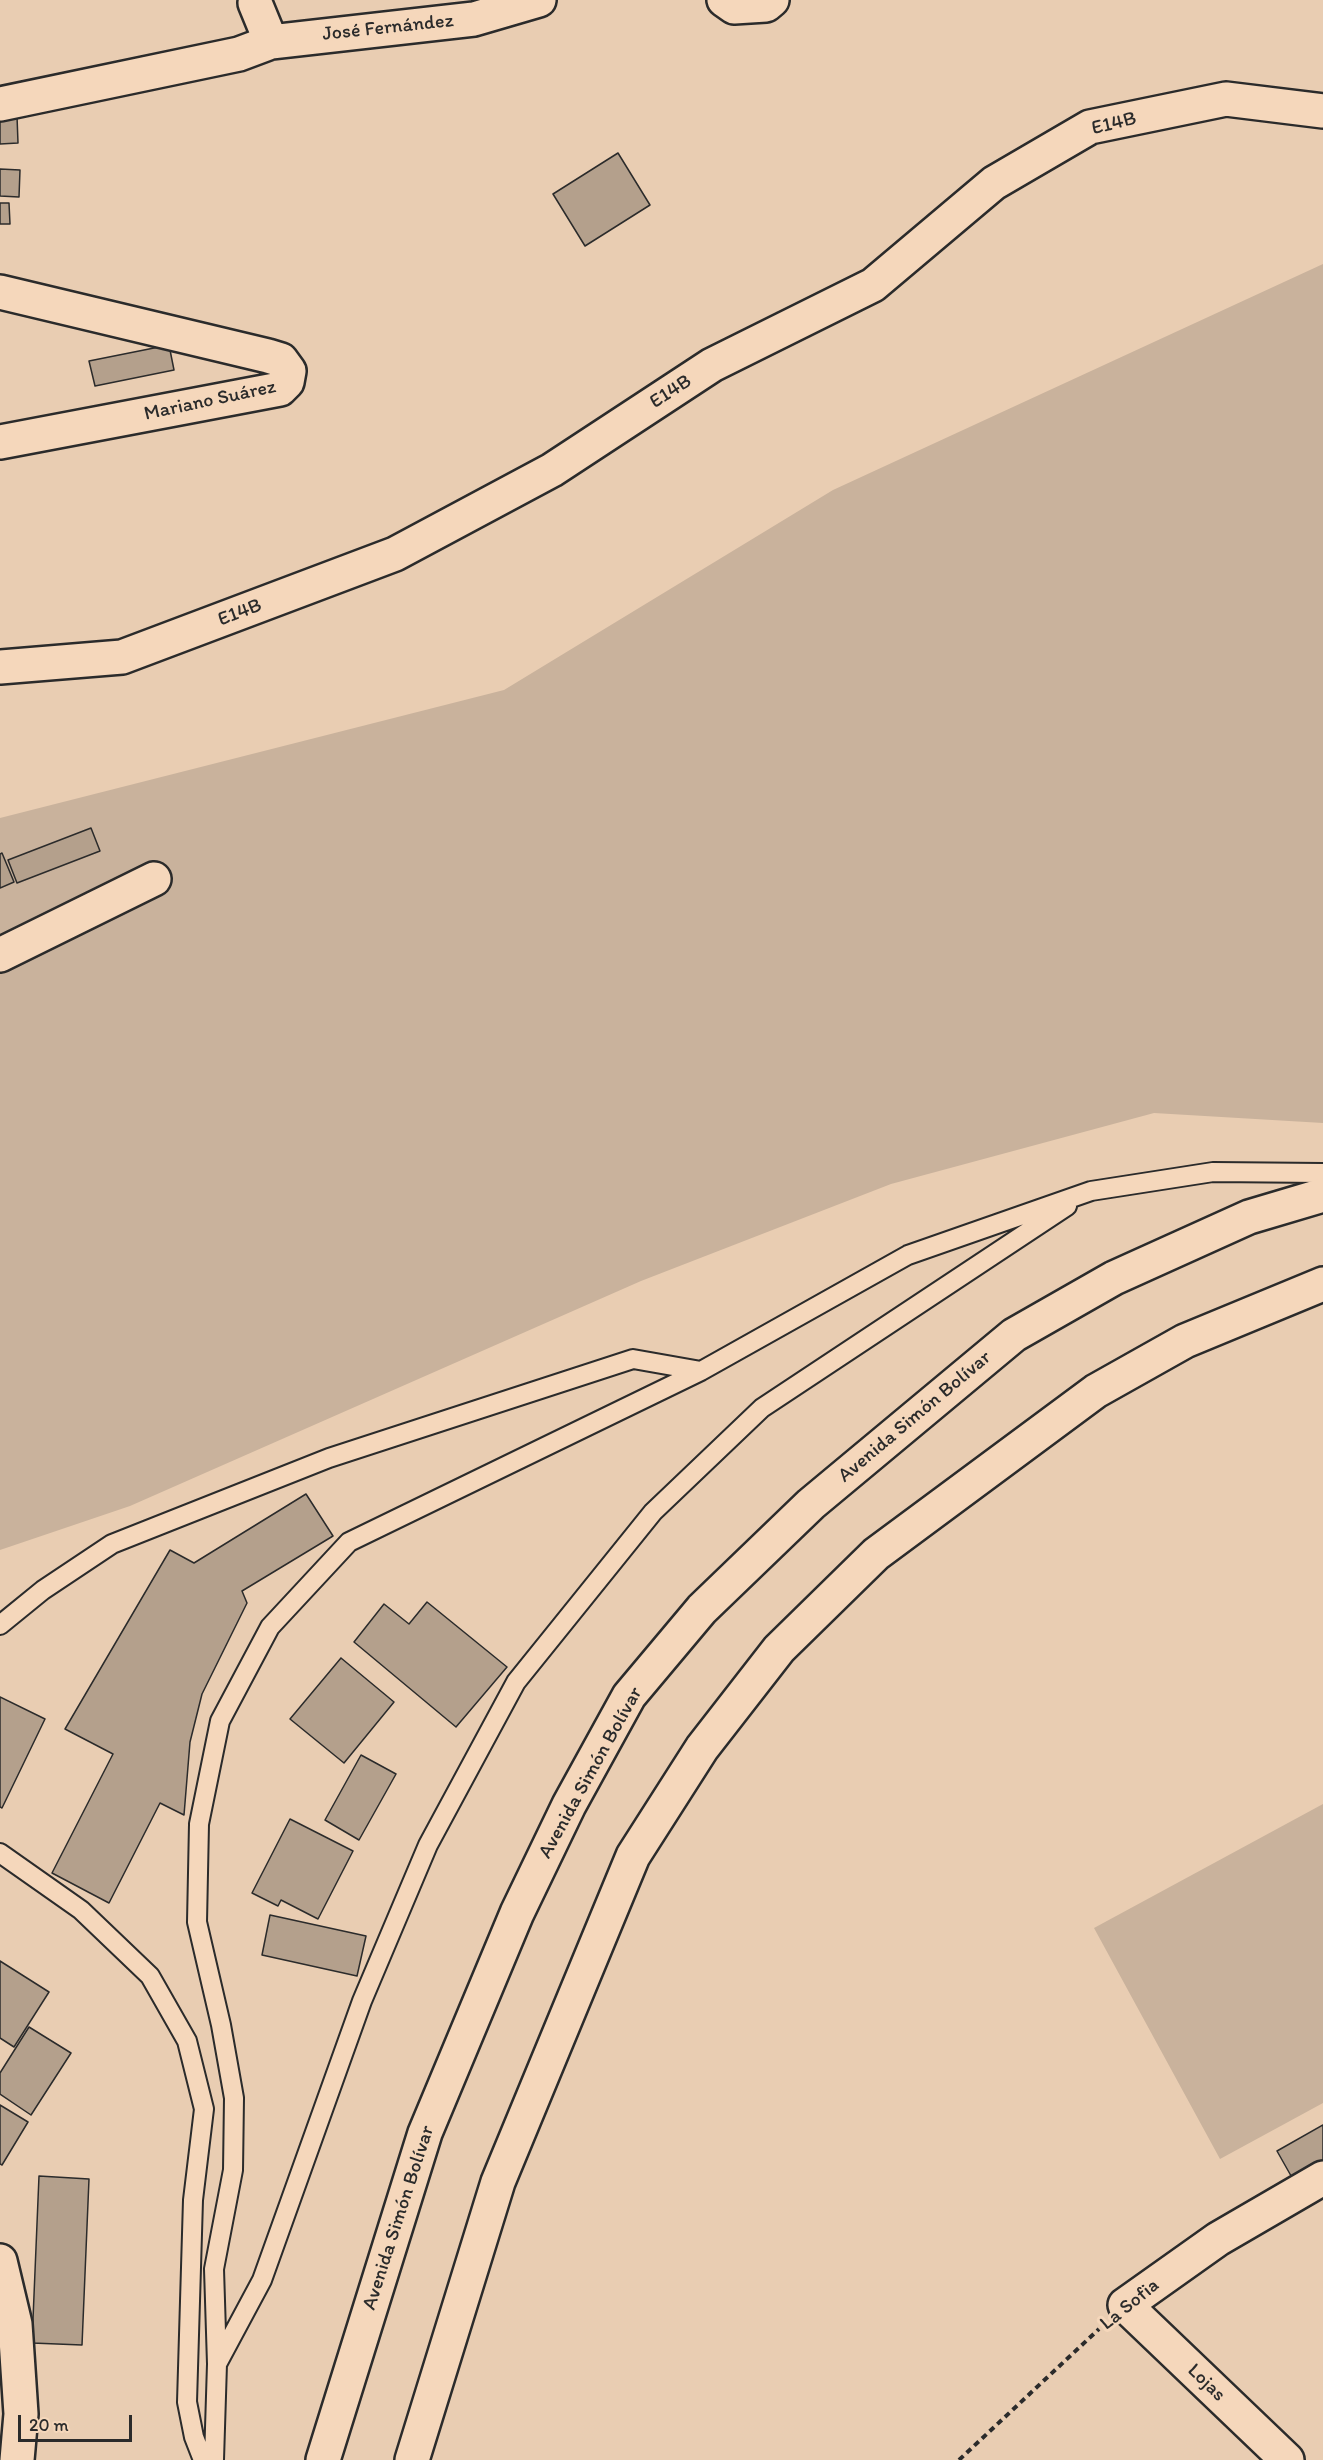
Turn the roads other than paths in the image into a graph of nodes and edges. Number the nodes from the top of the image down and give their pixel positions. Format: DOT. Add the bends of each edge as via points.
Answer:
graph roads {
  1 [pos="539,0"];
  2 [pos="724,0"];
  3 [pos="772,0"];
  4 [pos="254,1"];
  5 [pos="271,42"];
  6 [pos="0,104"];
  7 [pos="1323,111"];
  8 [pos="0,292"];
  9 [pos="0,442"];
  10 [pos="0,667"];
  11 [pos="154,879"];
  12 [pos="0,955"];
  13 [pos="1323,1173"];
  14 [pos="1091,1191"];
  15 [pos="1323,1195"];
  16 [pos="1323,1284"];
  17 [pos="701,1371"];
  18 [pos="0,1624"];
  19 [pos="0,1852"];
  20 [pos="1323,2178"];
  21 [pos="0,2260"];
  22 [pos="1125,2305"];
  23 [pos="217,2364"];
  24 [pos="18,2460"];
  25 [pos="203,2460"];
  26 [pos="214,2460"];
  27 [pos="323,2460"];
  28 [pos="412,2460"];
  29 [pos="1287,2460"];
  1 -- 5 [label="main road, José Fernández" via="474,19"];
  2 -- 3 [label="main road" via="734,7 766,5"];
  4 -- 5 [label="main road"];
  5 -- 6 [label="main road" via="239,54"];
  7 -- 10 [label="main road, E14B" via="1226,99 1090,127 994,183 873,285 712,364 552,470 395,554 122,657"];
  8 -- 9 [label="main road, Mariano Suárez" via="268,356 281,360 289,371 287,382 280,389"];
  11 -- 12 [label="main road"];
  13 -- 14 [label="lane" via="1213,1172"];
  14 -- 17 [label="lane" via="908,1255"];
  14 -- 23 [label="lane" via="762,1408 653,1512 516,1682 428,1845 362,2001 262,2280"];
  15 -- 27 [label="main road, Avenida Simón Bolívar" via="1249,1217 1114,1278 1014,1335 811,1504 702,1609 629,1696 569,1805 517,1913 425,2133"];
  16 -- 28 [label="main road" via="1185,1341 1096,1391 876,1554 779,1649 702,1748 633,1856 507,2159"];
  17 -- 18 [label="lane" via="633,1359 329,1458 112,1544"];
  17 -- 23 [label="lane" via="349,1542 270,1627 220,1721 199,1824 197,1922 234,2098 233,2170 214,2269"];
  19 -- 25 [label="lane" via="81,1910 150,1976 186,2041 204,2109 193,2200 187,2391 194,2437"];
  20 -- 22 [label="main road, La Sofia" via="1218,2239"];
  21 -- 24 [label="main road" via="15,2324 21,2414"];
  22 -- 29 [label="main road, Lojas"];
  23 -- 26 [label="lane"];
}
